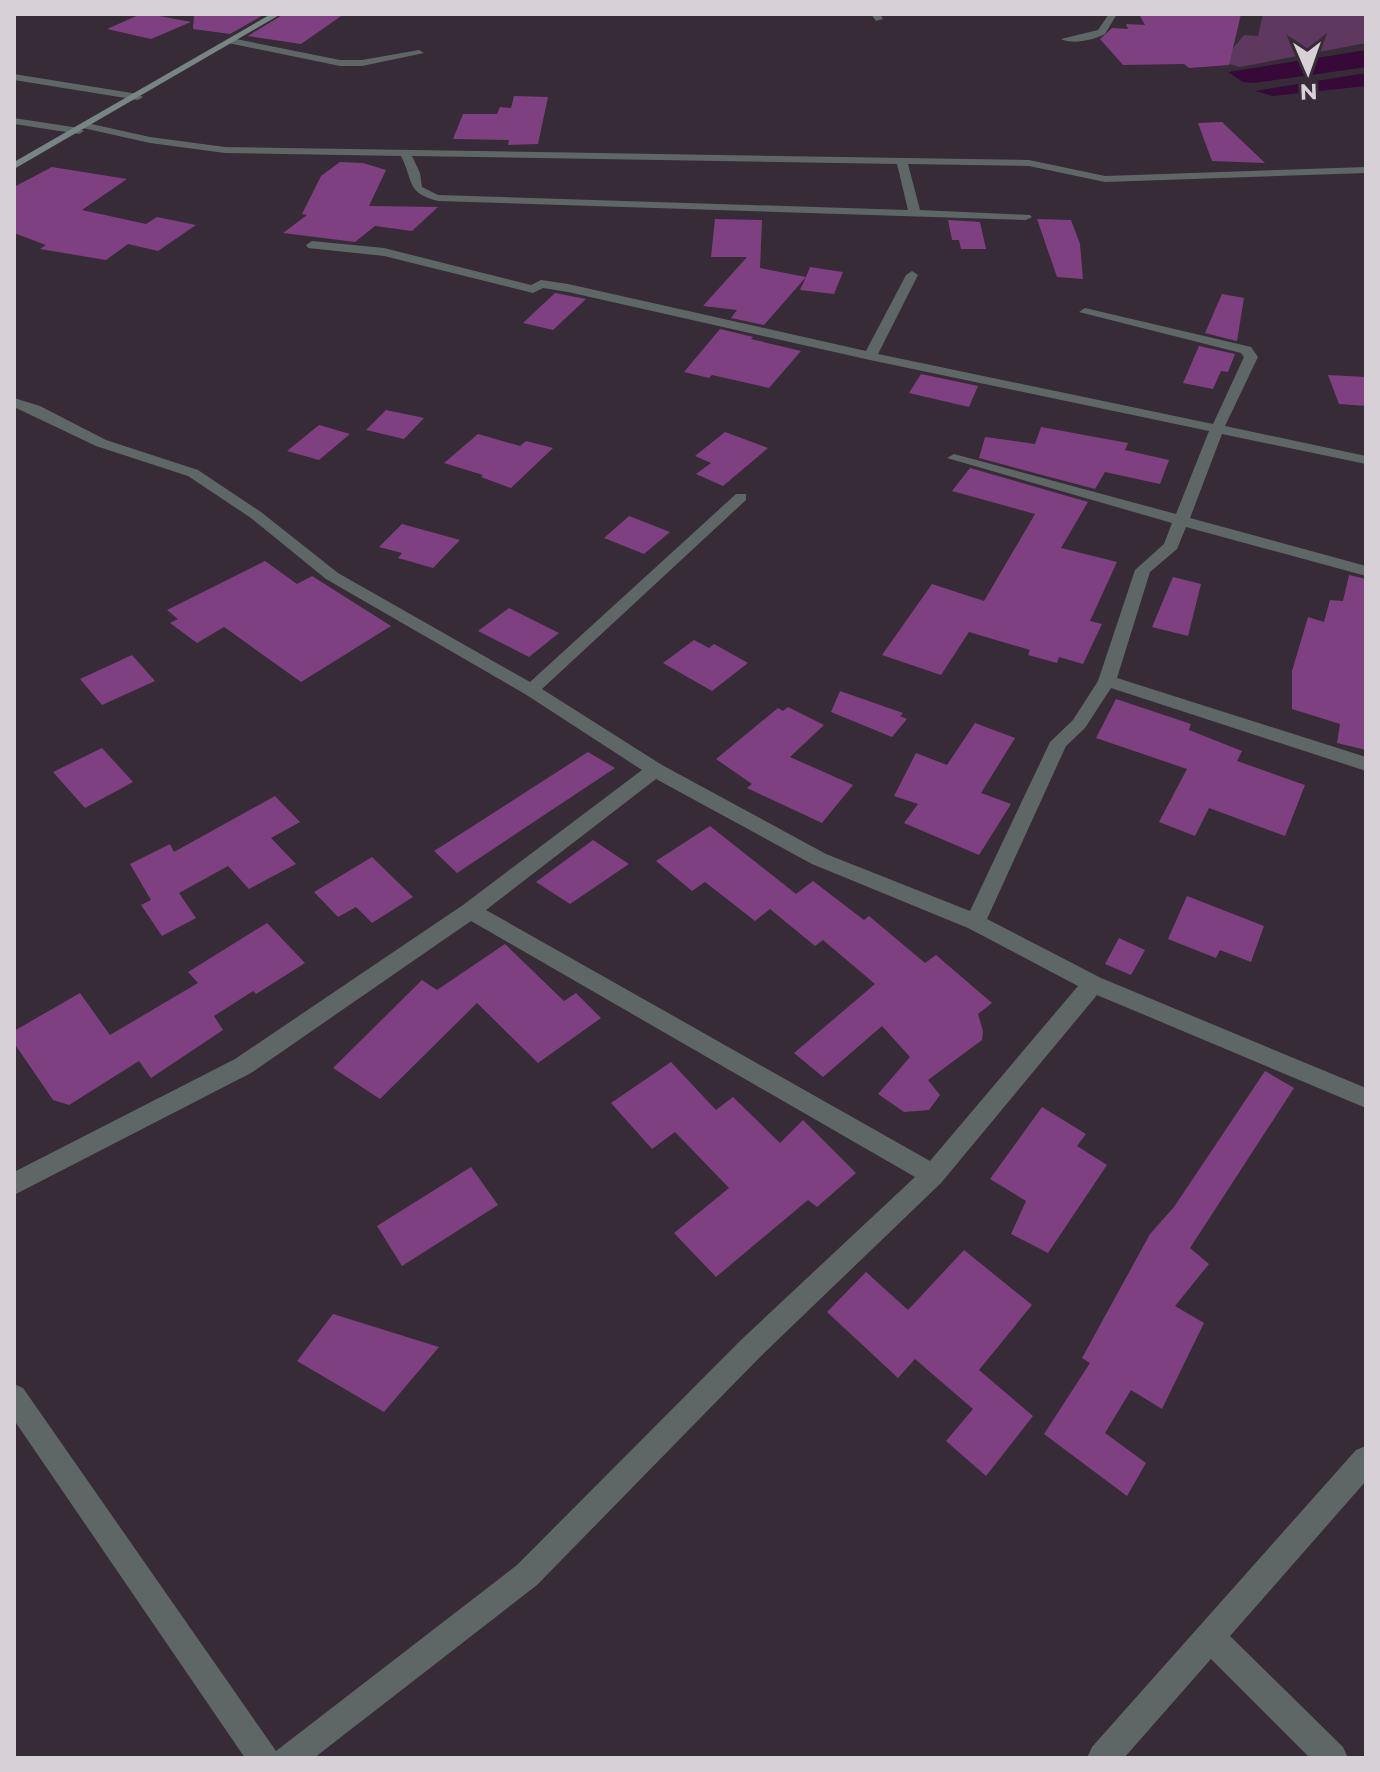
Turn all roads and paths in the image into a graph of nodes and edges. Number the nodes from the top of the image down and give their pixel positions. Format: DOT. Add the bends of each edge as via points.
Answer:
graph roads {
  1 [pos="277,14"];
  2 [pos="1113,14"];
  3 [pos="1066,39"];
  4 [pos="231,41"];
  5 [pos="419,53"];
  6 [pos="14,77"];
  7 [pos="138,97"];
  8 [pos="14,121"];
  9 [pos="83,128"];
  10 [pos="406,155"];
  11 [pos="902,162"];
  12 [pos="14,166"];
  13 [pos="1366,170"];
  14 [pos="915,213"];
  15 [pos="1026,217"];
  16 [pos="312,245"];
  17 [pos="912,275"];
  18 [pos="1085,312"];
  19 [pos="870,356"];
  20 [pos="14,402"];
  21 [pos="1217,429"];
  22 [pos="954,458"];
  23 [pos="1366,460"];
  24 [pos="741,497"];
  25 [pos="1183,520"];
  26 [pos="1366,571"];
  27 [pos="1107,681"];
  28 [pos="531,690"];
  29 [pos="1366,764"];
  30 [pos="655,770"];
  31 [pos="470,911"];
  32 [pos="975,922"];
  33 [pos="1093,984"];
  34 [pos="1366,1098"];
  35 [pos="933,1175"];
  36 [pos="14,1184"];
  37 [pos="14,1397"];
  38 [pos="1366,1460"];
  39 [pos="1211,1638"];
  40 [pos="264,1758"];
  41 [pos="289,1758"];
  42 [pos="1103,1758"];
  43 [pos="1332,1758"];
  1 -- 4 [label="street"];
  2 -- 3 [label="street" via="1097,36"];
  4 -- 5 [label="street" via="340,63"];
  4 -- 7 [label="street"];
  6 -- 7 [label="street"];
  7 -- 9 [label="street"];
  8 -- 9 [label="street"];
  9 -- 10 [label="street" via="225,150"];
  9 -- 12 [label="street"];
  10 -- 11 [label="street"];
  10 -- 14 [label="street" via="417,188 438,198"];
  11 -- 13 [label="street" via="1029,163 1105,179"];
  11 -- 14 [label="street"];
  14 -- 15 [label="street"];
  16 -- 19 [label="street" via="384,252 533,289 541,284 568,288"];
  17 -- 19 [label="street"];
  18 -- 21 [label="street" via="1246,350 1251,357"];
  19 -- 21 [label="street"];
  20 -- 28 [label="street" via="113,448 193,473 332,576"];
  21 -- 23 [label="street"];
  21 -- 25 [label="street"];
  22 -- 25 [label="street"];
  24 -- 28 [label="street"];
  25 -- 26 [label="street"];
  25 -- 27 [label="street" via="1171,546 1143,570"];
  27 -- 29 [label="street"];
  27 -- 32 [label="street" via="1079,724 1059,742"];
  28 -- 30 [label="street"];
  30 -- 31 [label="street"];
  30 -- 32 [label="street" via="819,859"];
  31 -- 35 [label="street"];
  31 -- 36 [label="street" via="243,1066"];
  32 -- 33 [label="street"];
  33 -- 34 [label="street"];
  33 -- 35 [label="street"];
  35 -- 41 [label="street" via="751,1348 527,1575"];
  37 -- 40 [label="street"];
  38 -- 39 [label="street"];
  39 -- 42 [label="street"];
  39 -- 43 [label="street"];
}
